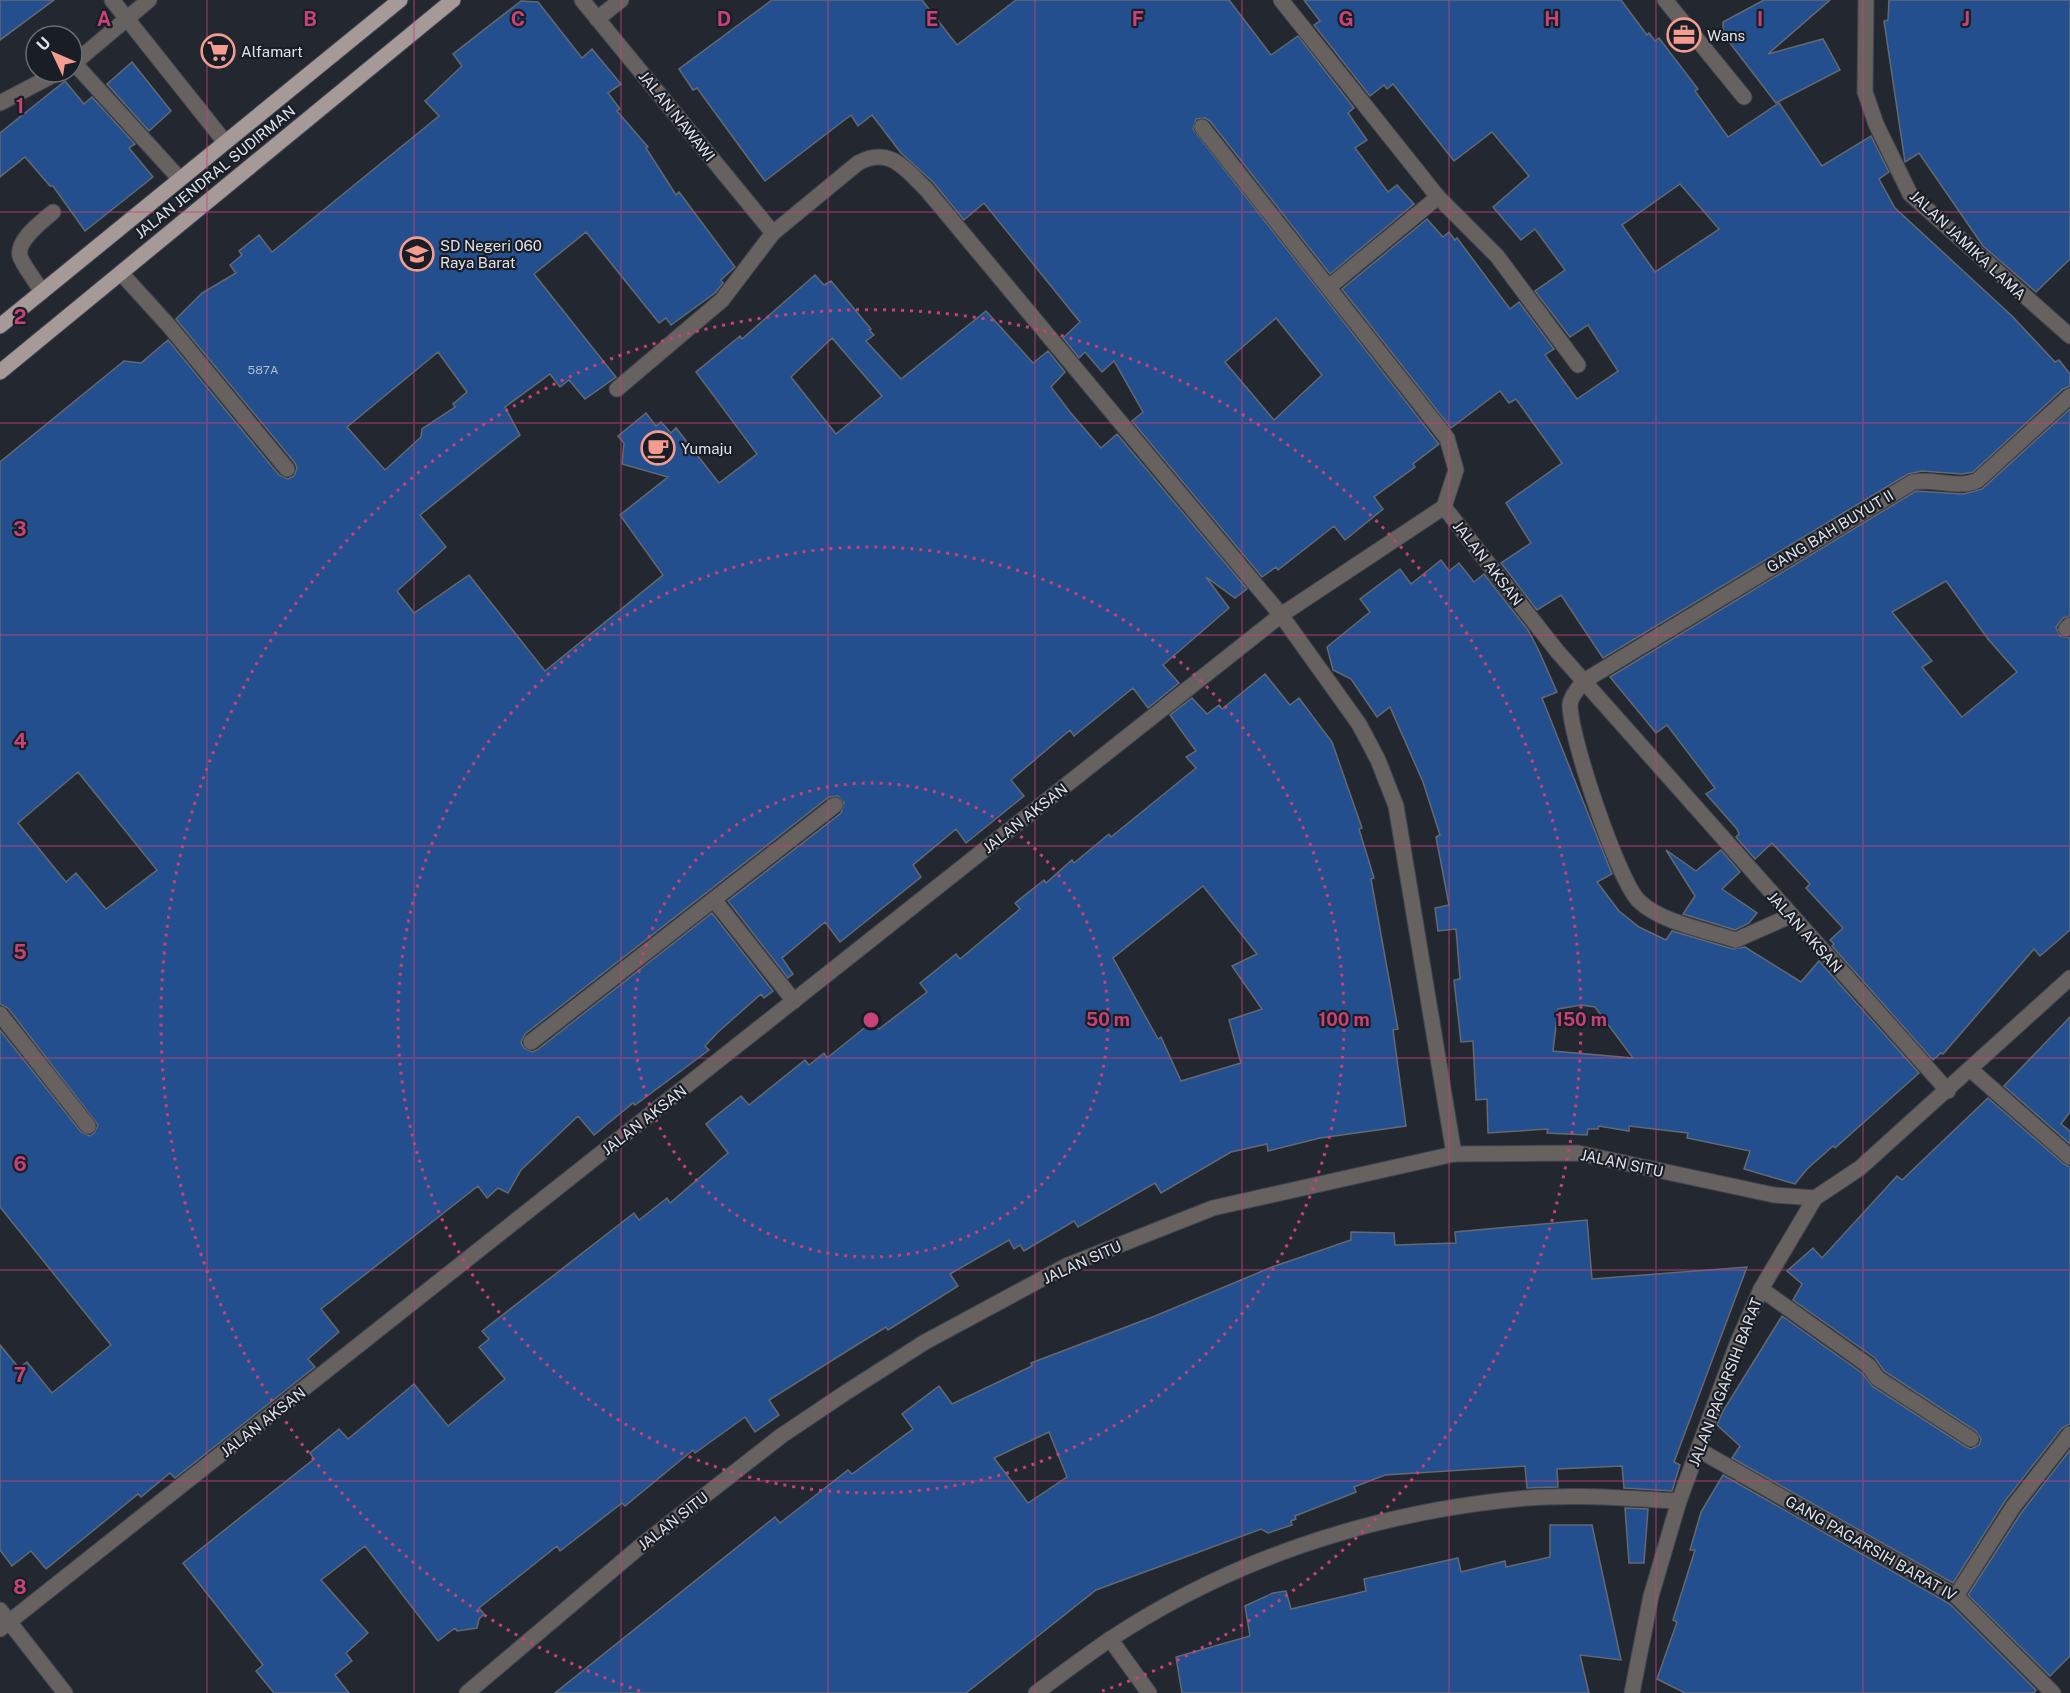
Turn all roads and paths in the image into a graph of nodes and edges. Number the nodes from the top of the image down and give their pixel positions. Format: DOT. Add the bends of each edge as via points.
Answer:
graph roads {
  1 [pos="112,0"];
  2 [pos="149,0"];
  3 [pos="400,0"];
  4 [pos="453,0"];
  5 [pos="582,0"];
  6 [pos="1281,0"];
  7 [pos="1665,0"];
  8 [pos="1866,0"];
  9 [pos="616,2"];
  10 [pos="126,18"];
  11 [pos="597,19"];
  12 [pos="84,55"];
  13 [pos="84,77"];
  14 [pos="36,84"];
  15 [pos="1744,98"];
  16 [pos="0,103"];
  17 [pos="1202,127"];
  18 [pos="225,142"];
  19 [pos="180,178"];
  20 [pos="1438,197"];
  21 [pos="53,212"];
  22 [pos="773,232"];
  23 [pos="121,273"];
  24 [pos="1329,287"];
  25 [pos="42,292"];
  26 [pos="0,326"];
  27 [pos="2070,336"];
  28 [pos="1578,365"];
  29 [pos="0,372"];
  30 [pos="617,389"];
  31 [pos="2070,396"];
  32 [pos="287,469"];
  33 [pos="1444,507"];
  34 [pos="1281,615"];
  35 [pos="1584,681"];
  36 [pos="835,805"];
  37 [pos="715,901"];
  38 [pos="1790,916"];
  39 [pos="2069,981"];
  40 [pos="794,1001"];
  41 [pos="0,1014"];
  42 [pos="531,1042"];
  43 [pos="1971,1070"];
  44 [pos="1948,1091"];
  45 [pos="88,1126"];
  46 [pos="1455,1154"];
  47 [pos="2070,1157"];
  48 [pos="1815,1198"];
  49 [pos="1761,1289"];
  50 [pos="2070,1434"];
  51 [pos="1971,1439"];
  52 [pos="1699,1450"];
  53 [pos="1679,1501"];
  54 [pos="1956,1596"];
  55 [pos="3,1620"];
  56 [pos="1110,1640"];
  57 [pos="65,1693"];
  58 [pos="467,1693"];
  59 [pos="1036,1693"];
  60 [pos="1149,1693"];
  61 [pos="1632,1693"];
  62 [pos="2053,1693"];
  1 -- 10 [label="street"];
  2 -- 10 [label="street"];
  3 -- 18 [label="main road, JALAN JENDRAL SUDIRMAN"];
  4 -- 23 [label="main road, JALAN JENDRAL SUDIRMAN"];
  5 -- 11 [label="street, JALAN NAWAWI"];
  6 -- 20 [label="street"];
  7 -- 15 [label="street"];
  8 -- 27 [label="street, JALAN JAMIKA LAMA" via="1865,92 1910,194"];
  9 -- 11 [label="street"];
  10 -- 12 [label="street"];
  10 -- 18 [label="street"];
  11 -- 22 [label="street, JALAN NAWAWI"];
  13 -- 19 [label="street"];
  14 -- 16 [label="street"];
  17 -- 24 [label="street"];
  18 -- 19 [label="main road, JALAN JENDRAL SUDIRMAN"];
  19 -- 25 [label="main road, JALAN JENDRAL SUDIRMAN"];
  20 -- 24 [label="street"];
  20 -- 28 [label="street" via="1497,256"];
  21 -- 25 [label="street" via="29,234 20,249 20,256"];
  22 -- 30 [label="street" via="722,300"];
  22 -- 34 [label="street" via="858,163 872,156 894,159 926,189"];
  23 -- 29 [label="main road, JALAN JENDRAL SUDIRMAN"];
  23 -- 32 [label="street"];
  24 -- 33 [label="street" via="1447,438 1456,470"];
  25 -- 26 [label="main road, JALAN JENDRAL SUDIRMAN"];
  31 -- 35 [label="street, GANG BAH BUYUT II" via="1978,480 1970,484 1929,479 1912,482"];
  33 -- 34 [label="street, JALAN AKSAN"];
  33 -- 35 [label="street, JALAN AKSAN"];
  34 -- 40 [label="street, JALAN AKSAN"];
  34 -- 46 [label="street" via="1359,724 1396,806"];
  35 -- 38 [label="street, JALAN AKSAN"];
  35 -- 38 [label="street" via="1570,702 1573,734 1611,846 1639,901 1657,914 1736,940"];
  36 -- 37 [label="street"];
  37 -- 40 [label="street"];
  37 -- 42 [label="street"];
  38 -- 44 [label="street, JALAN AKSAN"];
  39 -- 43 [label="street, JALAN PAGARSIH BARAT"];
  40 -- 55 [label="street, JALAN AKSAN"];
  41 -- 45 [label="street"];
  43 -- 44 [label="street, JALAN PAGARSIH BARAT"];
  43 -- 47 [label="street"];
  44 -- 48 [label="street, JALAN PAGARSIH BARAT" via="1860,1168"];
  46 -- 48 [label="street, JALAN SITU" via="1578,1153 1773,1195"];
  46 -- 58 [label="street, JALAN SITU" via="1213,1208 1066,1266 935,1336 782,1436 644,1544"];
  48 -- 49 [label="street, JALAN PAGARSIH BARAT"];
  49 -- 51 [label="street" via="1869,1366 1877,1378"];
  49 -- 52 [label="street, JALAN PAGARSIH BARAT"];
  50 -- 54 [label="street" via="2013,1507"];
  52 -- 53 [label="street, JALAN PAGARSIH BARAT"];
  52 -- 54 [label="street, GANG PAGARSIH BARAT IV"];
  53 -- 56 [label="street" via="1594,1496 1509,1499 1425,1511 1342,1531 1261,1560 1184,1596"];
  53 -- 61 [label="street, JALAN PAGARSIH BARAT" via="1651,1596"];
  54 -- 62 [label="street, GANG PAGARSIH BARAT IV"];
  55 -- 57 [label="street"];
  56 -- 59 [label="street"];
  56 -- 60 [label="street"];
}
